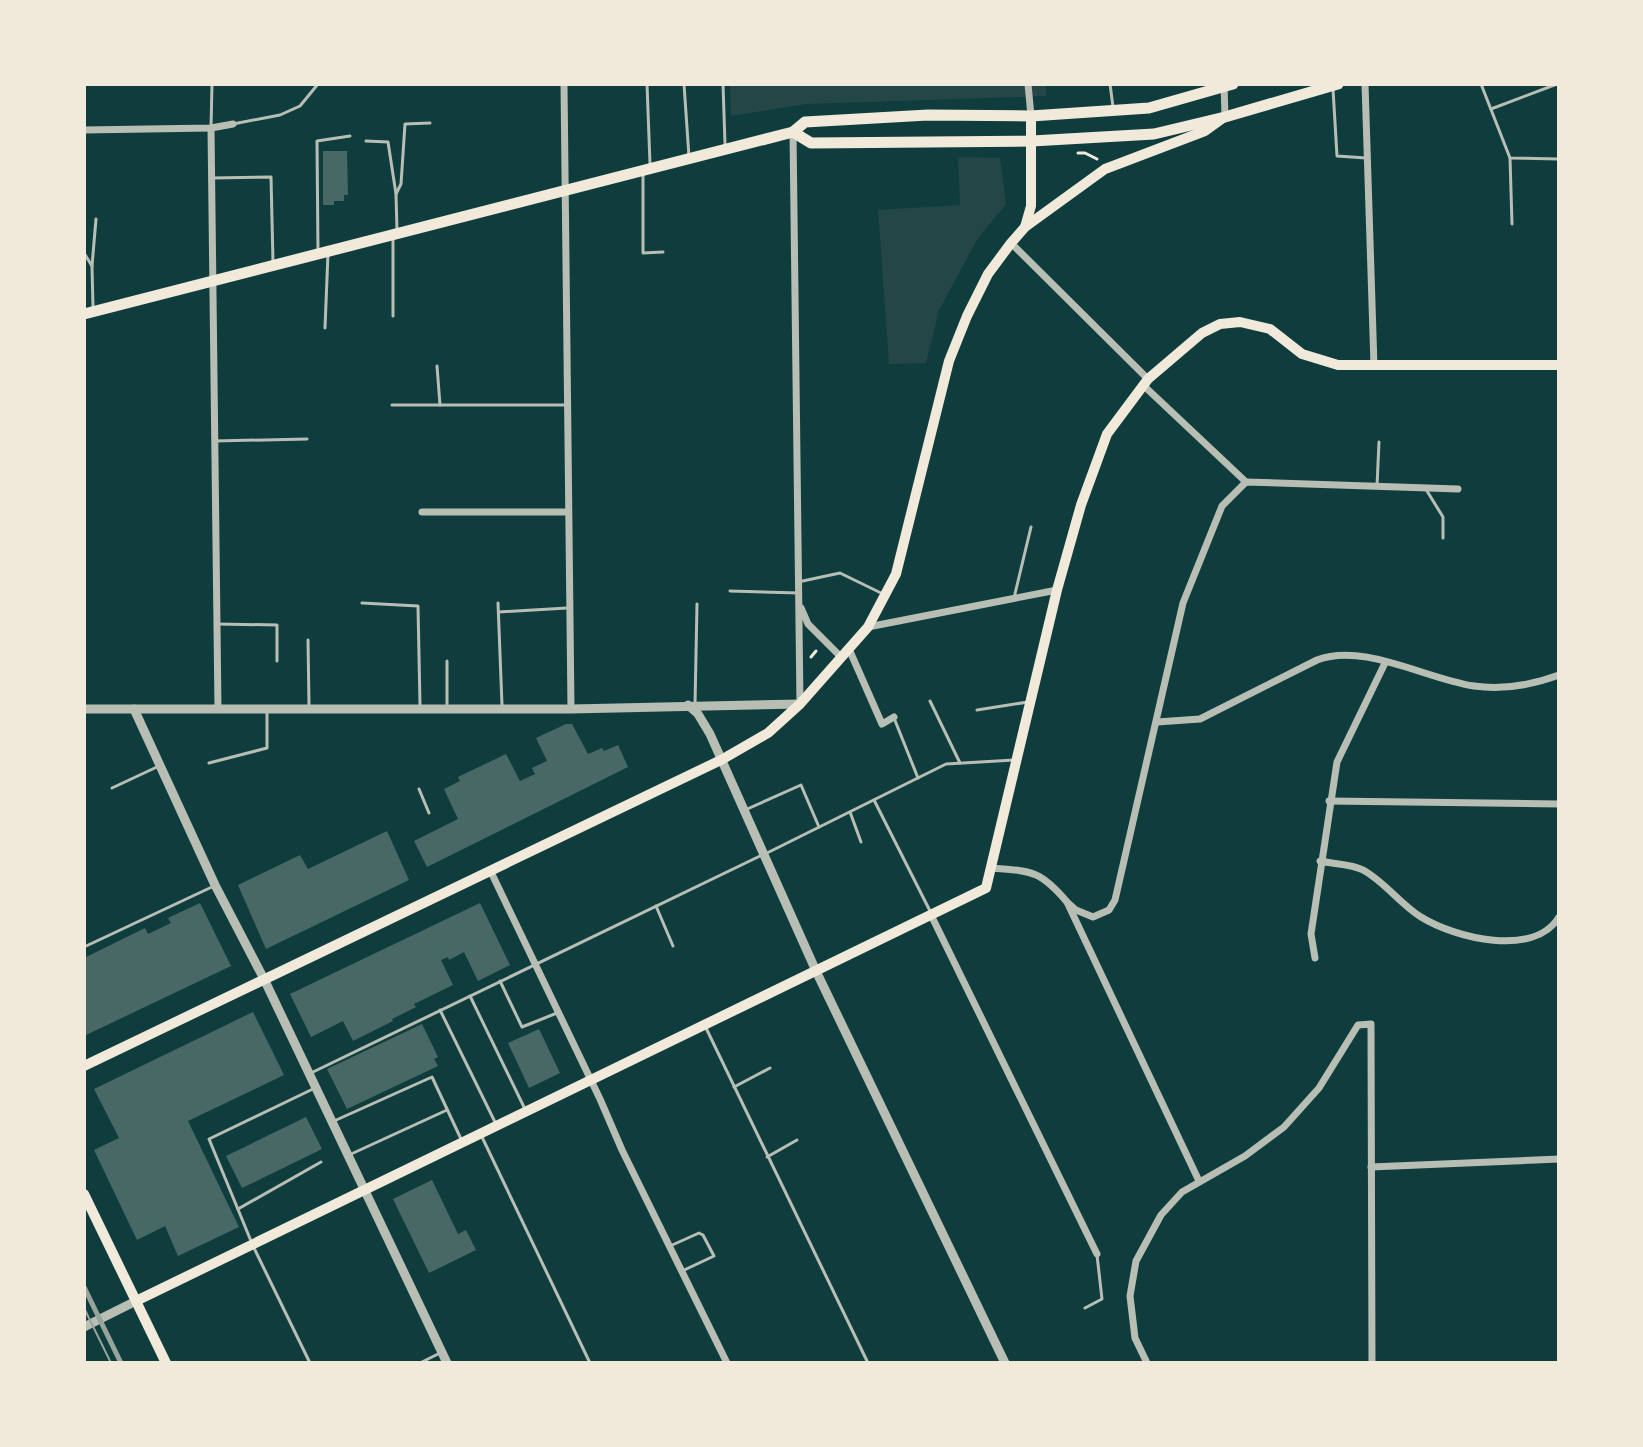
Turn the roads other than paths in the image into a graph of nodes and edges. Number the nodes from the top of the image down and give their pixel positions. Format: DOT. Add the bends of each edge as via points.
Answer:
graph roads {
  1 [pos="212,84"];
  2 [pos="318,84"];
  3 [pos="564,84"];
  4 [pos="647,84"];
  5 [pos="684,84"];
  6 [pos="723,84"];
  7 [pos="1028,84"];
  8 [pos="1110,84"];
  9 [pos="1365,84"];
  10 [pos="1481,84"];
  11 [pos="1557,84"];
  12 [pos="1227,85"];
  13 [pos="1335,85"];
  14 [pos="1491,109"];
  15 [pos="1113,111"];
  16 [pos="1031,116"];
  17 [pos="1225,117"];
  18 [pos="430,123"];
  19 [pos="233,124"];
  20 [pos="211,128"];
  21 [pos="84,130"];
  22 [pos="793,132"];
  23 [pos="350,136"];
  24 [pos="366,141"];
  25 [pos="1032,141"];
  26 [pos="725,148"];
  27 [pos="689,157"];
  28 [pos="1367,158"];
  29 [pos="1510,158"];
  30 [pos="1559,159"];
  31 [pos="647,168"];
  32 [pos="212,178"];
  33 [pos="566,190"];
  34 [pos="396,194"];
  35 [pos="96,219"];
  36 [pos="1512,224"];
  37 [pos="1025,227"];
  38 [pos="395,236"];
  39 [pos="1011,243"];
  40 [pos="663,252"];
  41 [pos="84,253"];
  42 [pos="323,254"];
  43 [pos="92,266"];
  44 [pos="273,268"];
  45 [pos="213,283"];
  46 [pos="89,313"];
  47 [pos="393,316"];
  48 [pos="325,328"];
  49 [pos="1559,365"];
  50 [pos="437,366"];
  51 [pos="1374,366"];
  52 [pos="1145,382"];
  53 [pos="392,405"];
  54 [pos="440,405"];
  55 [pos="567,405"];
  56 [pos="307,439"];
  57 [pos="215,441"];
  58 [pos="1379,442"];
  59 [pos="1246,482"];
  60 [pos="1377,486"];
  61 [pos="1426,488"];
  62 [pos="1458,489"];
  63 [pos="422,512"];
  64 [pos="568,512"];
  65 [pos="1031,527"];
  66 [pos="1443,538"];
  67 [pos="798,582"];
  68 [pos="1057,590"];
  69 [pos="730,591"];
  70 [pos="799,593"];
  71 [pos="885,595"];
  72 [pos="1014,598"];
  73 [pos="799,602"];
  74 [pos="362,603"];
  75 [pos="498,603"];
  76 [pos="697,604"];
  77 [pos="569,608"];
  78 [pos="499,612"];
  79 [pos="217,624"];
  80 [pos="868,627"];
  81 [pos="308,640"];
  82 [pos="845,653"];
  83 [pos="277,661"];
  84 [pos="447,661"];
  85 [pos="1385,663"];
  86 [pos="1559,675"];
  87 [pos="930,701"];
  88 [pos="1032,702"];
  89 [pos="800,704"];
  90 [pos="692,705"];
  91 [pos="84,709"];
  92 [pos="134,709"];
  93 [pos="218,709"];
  94 [pos="266,709"];
  95 [pos="310,709"];
  96 [pos="420,709"];
  97 [pos="447,709"];
  98 [pos="502,709"];
  99 [pos="571,709"];
  100 [pos="977,710"];
  101 [pos="894,717"];
  102 [pos="1157,722"];
  103 [pos="721,760"];
  104 [pos="1018,760"];
  105 [pos="209,763"];
  106 [pos="960,763"];
  107 [pos="160,765"];
  108 [pos="918,778"];
  109 [pos="112,788"];
  110 [pos="419,789"];
  111 [pos="874,800"];
  112 [pos="1329,801"];
  113 [pos="1559,804"];
  114 [pos="745,810"];
  115 [pos="850,812"];
  116 [pos="429,813"];
  117 [pos="819,827"];
  118 [pos="861,842"];
  119 [pos="765,853"];
  120 [pos="1320,861"];
  121 [pos="991,868"];
  122 [pos="490,870"];
  123 [pos="215,885"];
  124 [pos="1067,902"];
  125 [pos="656,906"];
  126 [pos="931,915"];
  127 [pos="1559,917"];
  128 [pos="673,946"];
  129 [pos="84,947"];
  130 [pos="1315,958"];
  131 [pos="535,964"];
  132 [pos="816,971"];
  133 [pos="265,981"];
  134 [pos="500,981"];
  135 [pos="470,996"];
  136 [pos="440,1010"];
  137 [pos="558,1012"];
  138 [pos="705,1025"];
  139 [pos="84,1066"];
  140 [pos="770,1068"];
  141 [pos="308,1074"];
  142 [pos="591,1080"];
  143 [pos="734,1087"];
  144 [pos="315,1088"];
  145 [pos="447,1110"];
  146 [pos="526,1112"];
  147 [pos="331,1122"];
  148 [pos="497,1126"];
  149 [pos="481,1134"];
  150 [pos="797,1140"];
  151 [pos="462,1143"];
  152 [pos="347,1156"];
  153 [pos="767,1157"];
  154 [pos="1559,1159"];
  155 [pos="321,1162"];
  156 [pos="1371,1167"];
  157 [pos="1199,1181"];
  158 [pos="364,1191"];
  159 [pos="84,1194"];
  160 [pos="238,1209"];
  161 [pos="252,1245"];
  162 [pos="670,1247"];
  163 [pos="1097,1254"];
  164 [pos="682,1271"];
  165 [pos="136,1301"];
  166 [pos="1085,1308"];
  167 [pos="84,1327"];
  168 [pos="442,1353"];
  169 [pos="166,1363"];
  170 [pos="310,1363"];
  171 [pos="420,1363"];
  172 [pos="447,1363"];
  173 [pos="590,1363"];
  174 [pos="727,1363"];
  175 [pos="868,1363"];
  176 [pos="1005,1363"];
  177 [pos="1147,1363"];
  178 [pos="1372,1363"];
  1 -- 20 [label="lane"];
  2 -- 19 [label="lane" via="300,106"];
  3 -- 33 [label="street"];
  4 -- 31 [label="lane"];
  5 -- 27 [label="lane"];
  6 -- 26 [label="lane"];
  7 -- 16 [label="street"];
  8 -- 15 [label="lane"];
  9 -- 28 [label="street"];
  10 -- 14 [label="lane"];
  11 -- 14 [label="lane"];
  12 -- 15 [label="main road" via="1149,108"];
  12 -- 17 [label="street"];
  13 -- 17 [label="main road"];
  13 -- 28 [label="lane" via="1337,156"];
  14 -- 29 [label="lane"];
  15 -- 16 [label="main road"];
  16 -- 22 [label="main road" via="805,122"];
  16 -- 25 [label="main road"];
  17 -- 25 [label="main road" via="1154,134"];
  17 -- 37 [label="main road" via="1205,131 1105,169"];
  18 -- 34 [label="lane" via="405,124"];
  19 -- 20 [label="street"];
  20 -- 21 [label="street"];
  20 -- 32 [label="street"];
  22 -- 25 [label="main road" via="811,143"];
  22 -- 26 [label="main road"];
  22 -- 67 [label="street"];
  23 -- 42 [label="lane" via="317,141"];
  24 -- 34 [label="lane" via="388,142"];
  25 -- 37 [label="main road" via="1031,206"];
  26 -- 27 [label="main road"];
  27 -- 31 [label="main road"];
  28 -- 51 [label="street"];
  29 -- 30 [label="lane"];
  29 -- 36 [label="lane"];
  31 -- 33 [label="main road"];
  31 -- 40 [label="lane" via="643,253"];
  32 -- 44 [label="lane" via="271,177"];
  32 -- 45 [label="street"];
  33 -- 38 [label="main road"];
  33 -- 55 [label="street"];
  34 -- 38 [label="lane"];
  35 -- 43 [label="lane"];
  37 -- 39 [label="main road"];
  38 -- 42 [label="main road"];
  38 -- 47 [label="lane"];
  39 -- 52 [label="street"];
  39 -- 71 [label="main road" via="988,274 949,361 896,574"];
  41 -- 43 [label="lane"];
  42 -- 44 [label="main road"];
  42 -- 48 [label="lane"];
  43 -- 46 [label="lane"];
  44 -- 45 [label="main road"];
  45 -- 46 [label="main road"];
  45 -- 57 [label="street"];
  49 -- 51 [label="main road"];
  50 -- 54 [label="lane"];
  51 -- 52 [label="main road" via="1326,363 1302,354 1270,329 1240,322 1202,333"];
  52 -- 59 [label="street"];
  52 -- 68 [label="main road" via="1107,434"];
  53 -- 54 [label="lane"];
  54 -- 55 [label="lane"];
  55 -- 64 [label="street"];
  56 -- 57 [label="lane"];
  57 -- 79 [label="street"];
  58 -- 60 [label="lane"];
  59 -- 60 [label="street"];
  59 -- 102 [label="street" via="1222,506 1183,603"];
  60 -- 61 [label="street"];
  61 -- 62 [label="street"];
  61 -- 66 [label="lane" via="1443,517"];
  63 -- 64 [label="street"];
  64 -- 77 [label="street"];
  65 -- 72 [label="lane"];
  67 -- 70 [label="street"];
  67 -- 71 [label="lane" via="840,573"];
  68 -- 72 [label="street"];
  68 -- 88 [label="main road"];
  69 -- 70 [label="lane"];
  70 -- 73 [label="street"];
  71 -- 80 [label="main road"];
  72 -- 80 [label="street"];
  73 -- 82 [label="street" via="808,624"];
  73 -- 89 [label="street"];
  74 -- 96 [label="lane" via="418,606"];
  75 -- 78 [label="lane"];
  76 -- 90 [label="lane"];
  77 -- 78 [label="lane"];
  77 -- 99 [label="street"];
  78 -- 98 [label="lane"];
  79 -- 83 [label="lane" via="277,625"];
  79 -- 93 [label="street"];
  80 -- 82 [label="main road"];
  81 -- 95 [label="lane"];
  82 -- 89 [label="main road"];
  82 -- 101 [label="street" via="882,724"];
  84 -- 97 [label="lane"];
  85 -- 86 [label="street" via="1477,687 1517,686"];
  85 -- 102 [label="street" via="1357,654 1326,657 1200,719"];
  85 -- 112 [label="street" via="1337,762"];
  87 -- 106 [label="lane"];
  88 -- 100 [label="lane"];
  88 -- 104 [label="main road"];
  89 -- 90 [label="street"];
  89 -- 103 [label="main road" via="768,733"];
  90 -- 99 [label="street"];
  90 -- 103 [label="street"];
  91 -- 92 [label="street"];
  92 -- 93 [label="street"];
  92 -- 107 [label="street"];
  93 -- 94 [label="street"];
  94 -- 95 [label="street"];
  94 -- 105 [label="lane" via="267,748"];
  95 -- 96 [label="street"];
  96 -- 97 [label="street"];
  97 -- 98 [label="street"];
  98 -- 99 [label="street"];
  101 -- 108 [label="lane"];
  102 -- 124 [label="street" via="1112,905 1093,917"];
  103 -- 114 [label="street"];
  103 -- 122 [label="main road"];
  104 -- 106 [label="lane"];
  104 -- 121 [label="main road"];
  106 -- 108 [label="lane"];
  107 -- 109 [label="lane"];
  107 -- 123 [label="street"];
  108 -- 111 [label="lane"];
  110 -- 116 [label="lane"];
  111 -- 115 [label="lane"];
  111 -- 126 [label="lane"];
  112 -- 113 [label="street"];
  112 -- 120 [label="street"];
  114 -- 117 [label="lane" via="801,785"];
  114 -- 119 [label="street"];
  115 -- 117 [label="lane"];
  115 -- 118 [label="lane"];
  117 -- 119 [label="lane"];
  119 -- 125 [label="lane"];
  119 -- 132 [label="street"];
  120 -- 127 [label="street" via="1362,869 1422,918 1476,937 1530,937 1553,926"];
  120 -- 130 [label="street" via="1311,934"];
  121 -- 124 [label="street" via="1035,873 1049,880"];
  121 -- 126 [label="main road" via="986,888"];
  122 -- 131 [label="street"];
  122 -- 133 [label="main road"];
  123 -- 129 [label="lane"];
  123 -- 133 [label="street"];
  124 -- 157 [label="street"];
  125 -- 128 [label="lane"];
  125 -- 131 [label="lane"];
  126 -- 132 [label="main road"];
  126 -- 163 [label="street"];
  131 -- 134 [label="lane"];
  131 -- 137 [label="street"];
  132 -- 138 [label="main road"];
  132 -- 176 [label="street"];
  133 -- 139 [label="main road"];
  133 -- 141 [label="street"];
  134 -- 135 [label="lane"];
  134 -- 137 [label="lane" via="522,1027"];
  135 -- 136 [label="lane"];
  135 -- 146 [label="lane"];
  136 -- 141 [label="lane"];
  136 -- 148 [label="lane"];
  137 -- 142 [label="street"];
  138 -- 142 [label="main road"];
  138 -- 143 [label="lane"];
  140 -- 143 [label="lane"];
  141 -- 144 [label="street"];
  142 -- 146 [label="main road"];
  142 -- 162 [label="street"];
  143 -- 153 [label="lane"];
  144 -- 147 [label="street"];
  144 -- 160 [label="lane" via="209,1139"];
  145 -- 147 [label="lane" via="432,1077"];
  145 -- 151 [label="lane"];
  145 -- 152 [label="lane"];
  146 -- 148 [label="main road"];
  147 -- 152 [label="street"];
  148 -- 149 [label="main road"];
  149 -- 151 [label="main road"];
  149 -- 173 [label="lane"];
  150 -- 153 [label="lane"];
  151 -- 158 [label="main road"];
  152 -- 158 [label="street"];
  153 -- 175 [label="lane"];
  154 -- 156 [label="street"];
  155 -- 160 [label="lane"];
  156 -- 157 [label="street" via="1371,1024 1358,1025 1319,1088 1284,1127"];
  156 -- 178 [label="street"];
  157 -- 177 [label="street" via="1161,1215 1136,1261 1130,1296 1135,1338"];
  158 -- 161 [label="main road"];
  158 -- 168 [label="street"];
  159 -- 165 [label="main road"];
  160 -- 161 [label="lane"];
  161 -- 165 [label="main road"];
  161 -- 170 [label="lane"];
  162 -- 164 [label="street"];
  162 -- 164 [label="lane" via="699,1233 714,1256"];
  163 -- 166 [label="lane" via="1102,1299"];
  164 -- 174 [label="street"];
  165 -- 167 [label="street"];
  165 -- 169 [label="main road"];
  168 -- 171 [label="lane"];
  168 -- 172 [label="street"];
}
